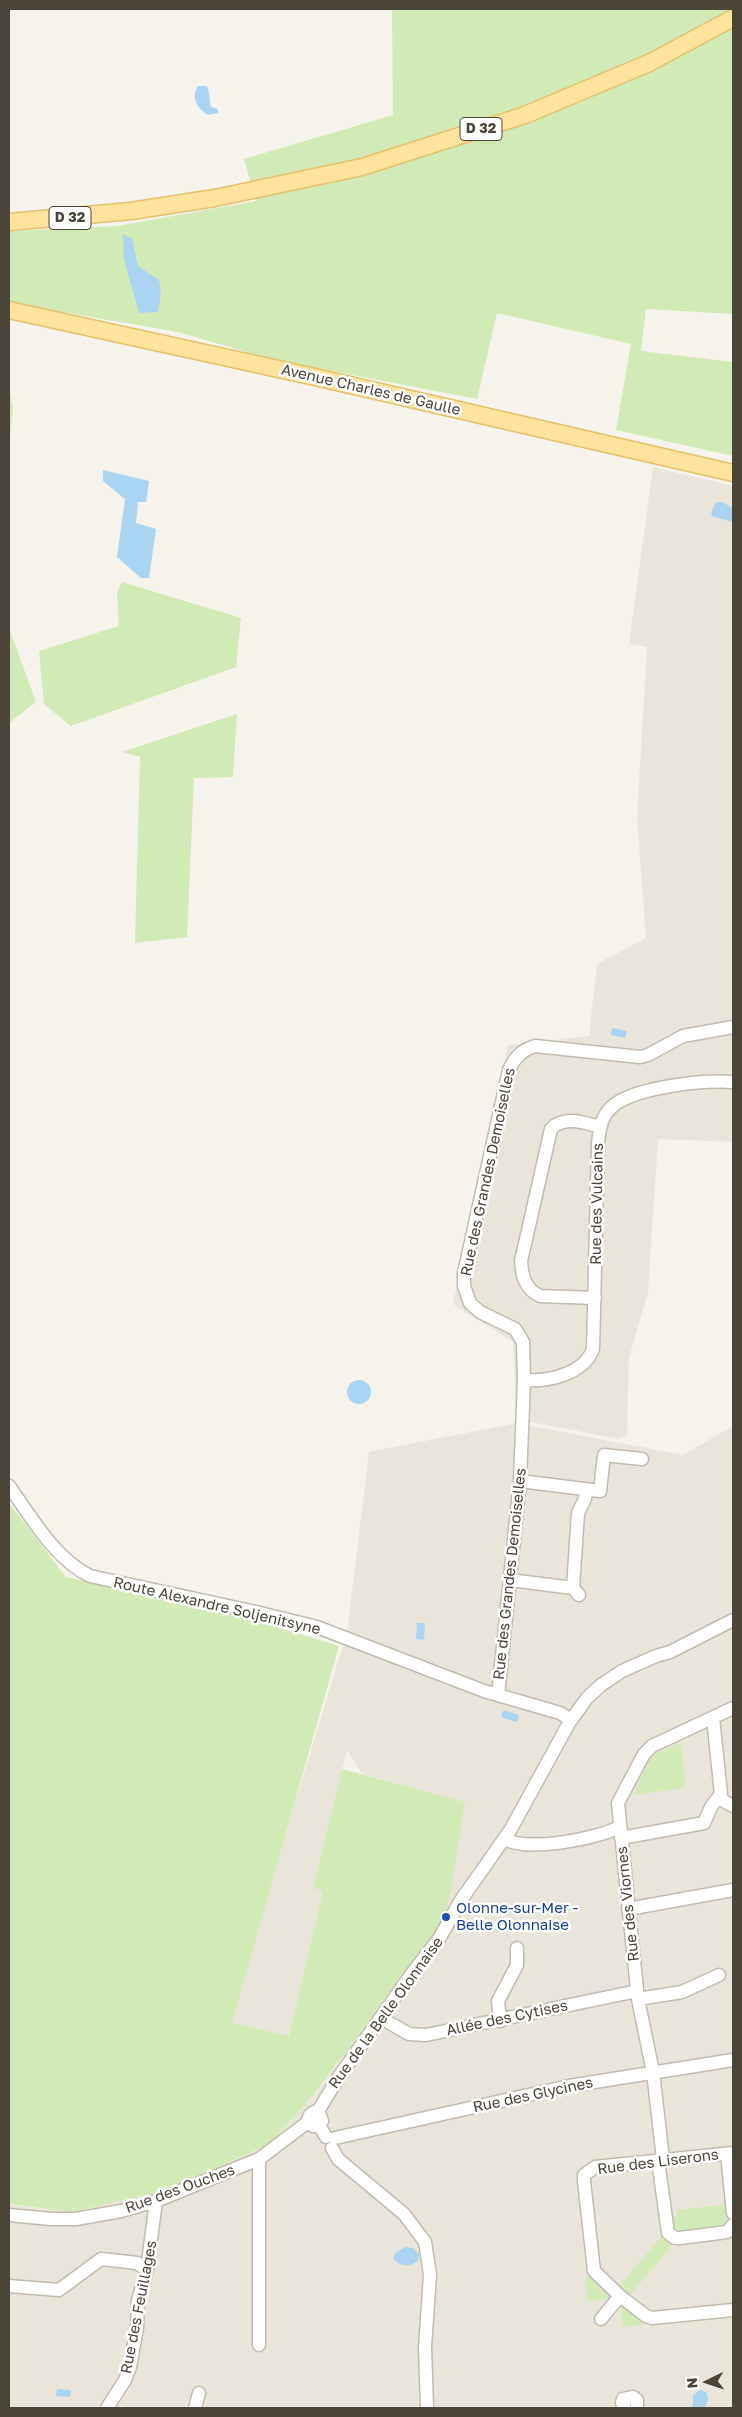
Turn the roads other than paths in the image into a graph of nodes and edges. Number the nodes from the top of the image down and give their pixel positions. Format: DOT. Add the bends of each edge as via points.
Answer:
graph roads {
  1 [pos="733,18"];
  2 [pos="9,222"];
  3 [pos="9,310"];
  4 [pos="733,473"];
  5 [pos="733,1027"];
  6 [pos="733,1082"];
  7 [pos="601,1127"];
  8 [pos="595,1298"];
  9 [pos="524,1380"];
  10 [pos="642,1459"];
  11 [pos="520,1481"];
  12 [pos="9,1486"];
  13 [pos="586,1490"];
  14 [pos="510,1580"];
  15 [pos="733,1620"];
  16 [pos="498,1695"];
  17 [pos="733,1708"];
  18 [pos="713,1718"];
  19 [pos="571,1720"];
  20 [pos="718,1798"];
  21 [pos="733,1806"];
  22 [pos="620,1833"];
  23 [pos="505,1839"];
  24 [pos="733,1890"];
  25 [pos="628,1908"];
  26 [pos="517,1948"];
  27 [pos="720,1975"];
  28 [pos="638,1995"];
  29 [pos="381,2018"];
  30 [pos="500,2021"];
  31 [pos="733,2060"];
  32 [pos="653,2072"];
  33 [pos="315,2120"];
  34 [pos="331,2141"];
  35 [pos="730,2153"];
  36 [pos="259,2159"];
  37 [pos="661,2160"];
  38 [pos="156,2201"];
  39 [pos="733,2213"];
  40 [pos="9,2215"];
  41 [pos="733,2225"];
  42 [pos="148,2270"];
  43 [pos="9,2286"];
  44 [pos="620,2296"];
  45 [pos="733,2310"];
  46 [pos="601,2319"];
  47 [pos="259,2345"];
  48 [pos="199,2393"];
  49 [pos="107,2408"];
  50 [pos="195,2408"];
  51 [pos="427,2408"];
  52 [pos="625,2408"];
  53 [pos="638,2408"];
  1 -- 2 [label="main road, D 32" via="649,63 525,115 362,168 140,210"];
  3 -- 4 [label="main road, Avenue Charles de Gaulle"];
  5 -- 9 [label="street, Rue des Grandes Demoiselles" via="683,1036 640,1057 536,1046 525,1049 513,1060 505,1083 464,1286 470,1303 480,1312 518,1334 522,1342"];
  6 -- 7 [label="street, Rue des Vulcains" via="682,1084 626,1098 608,1110"];
  7 -- 8 [label="street, Rue des Vulcains"];
  7 -- 8 [label="street" via="568,1121 551,1129 521,1261 528,1287 533,1293"];
  8 -- 9 [label="street, Rue des Vulcains" via="590,1358 582,1366 549,1380"];
  9 -- 11 [label="street, Rue des Grandes Demoiselles"];
  10 -- 13 [label="street" via="604,1455 600,1491"];
  11 -- 13 [label="street"];
  11 -- 14 [label="street, Rue des Grandes Demoiselles"];
  12 -- 16 [label="street, Route Alexandre Soljenitsyne" via="60,1555 90,1576 317,1628"];
  13 -- 14 [label="street" via="578,1513 576,1591"];
  14 -- 16 [label="street, Rue des Grandes Demoiselles"];
  15 -- 19 [label="street, Rue de la Belle Olonnaise" via="670,1652 622,1671 587,1698"];
  16 -- 19 [label="street, Route Alexandre Soljenitsyne" via="560,1713"];
  17 -- 18 [label="street, Rue des Viornes"];
  18 -- 20 [label="street" via="721,1794"];
  18 -- 22 [label="street, Rue des Viornes" via="660,1742 644,1754 618,1803"];
  19 -- 23 [label="street, Rue de la Belle Olonnaise"];
  20 -- 21 [label="street"];
  20 -- 22 [label="street" via="704,1823"];
  22 -- 23 [label="street" via="551,1843 524,1844"];
  22 -- 25 [label="street, Rue des Viornes"];
  23 -- 29 [label="street, Rue de la Belle Olonnaise" via="461,1900 439,1939"];
  24 -- 25 [label="street"];
  25 -- 28 [label="street, Rue des Viornes"];
  26 -- 30 [label="street" via="517,1965 498,2000"];
  27 -- 28 [label="street, Allée des Cytises" via="682,1992"];
  28 -- 30 [label="street, Allée des Cytises"];
  28 -- 32 [label="street, Rue des Viornes"];
  29 -- 30 [label="street, Allée des Cytises" via="416,2036"];
  29 -- 33 [label="street, Rue de la Belle Olonnaise" via="327,2094"];
  31 -- 32 [label="street, Rue des Glycines"];
  32 -- 34 [label="street, Rue des Glycines" via="569,2086"];
  32 -- 37 [label="street, Rue des Viornes"];
  33 -- 34 [label="street"];
  33 -- 36 [label="street, Rue des Ouches"];
  34 -- 51 [label="street" via="338,2159 404,2214 425,2242 430,2275 425,2352"];
  35 -- 37 [label="street, Rue des Liserons"];
  35 -- 39 [label="street"];
  36 -- 38 [label="street, Rue des Ouches"];
  36 -- 47 [label="street"];
  37 -- 41 [label="street, Rue des Viornes" via="668,2233 680,2238 727,2232"];
  37 -- 44 [label="street, Rue des Liserons" via="595,2167 584,2175 594,2271"];
  38 -- 40 [label="street, Rue des Ouches" via="76,2219"];
  38 -- 42 [label="street, Rue des Feuillages"];
  42 -- 43 [label="street" via="137,2262 101,2259 59,2290"];
  42 -- 49 [label="street, Rue des Feuillages" via="138,2300 130,2366"];
  44 -- 45 [label="street" via="652,2318"];
  44 -- 46 [label="street"];
  48 -- 50 [label="street"];
  52 -- 53 [label="street" via="623,2399 633,2397"];
}
